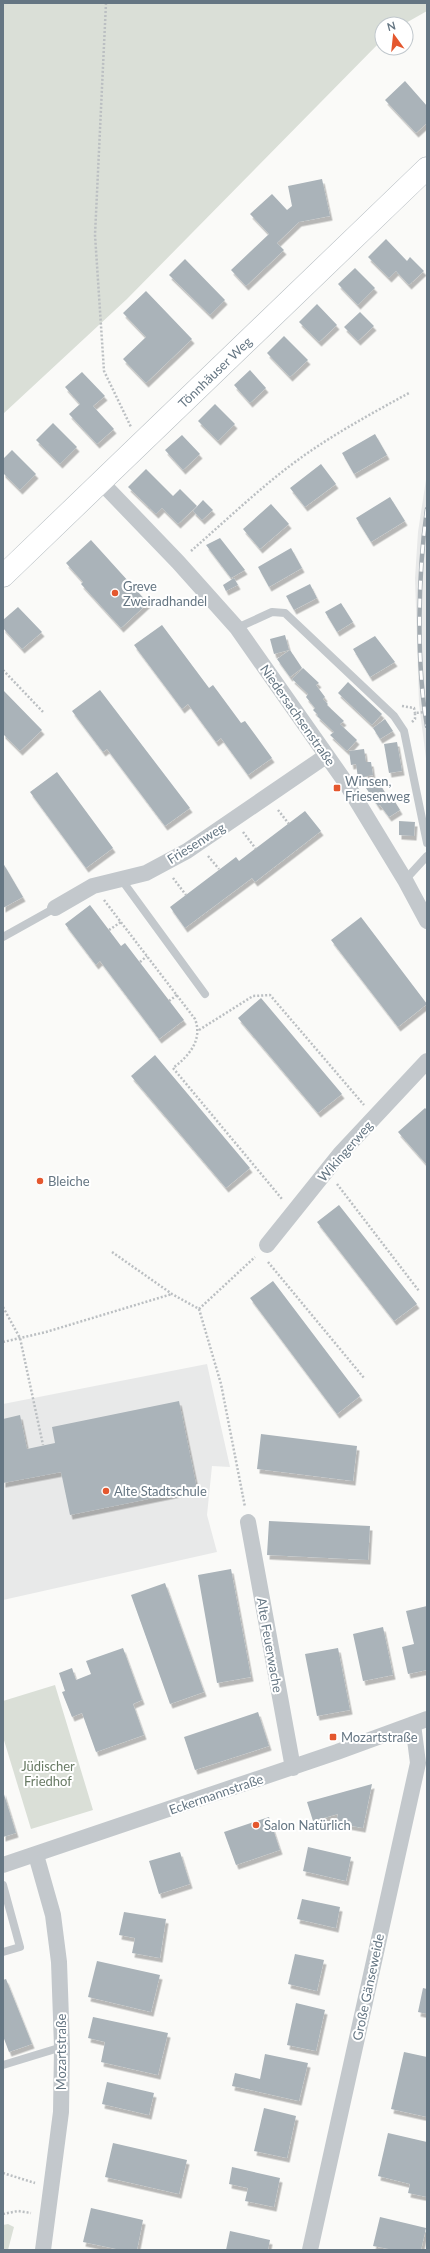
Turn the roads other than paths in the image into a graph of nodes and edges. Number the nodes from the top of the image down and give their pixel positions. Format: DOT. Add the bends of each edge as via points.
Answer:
graph roads {
  1 [pos="427,168"];
  2 [pos="101,482"];
  3 [pos="3,576"];
  4 [pos="237,628"];
  5 [pos="326,756"];
  6 [pos="427,843"];
  7 [pos="427,856"];
  8 [pos="121,879"];
  9 [pos="405,880"];
  10 [pos="55,908"];
  11 [pos="427,922"];
  12 [pos="3,937"];
  13 [pos="205,994"];
  14 [pos="427,1061"];
  15 [pos="264,1249"];
  16 [pos="248,1522"];
  17 [pos="420,1721"];
  18 [pos="293,1768"];
  19 [pos="36,1855"];
  20 [pos="3,1865"];
  21 [pos="3,1884"];
  22 [pos="3,1952"];
  23 [pos="62,2047"];
  24 [pos="3,2065"];
  25 [pos="43,2250"];
  26 [pos="310,2250"];
  1 -- 2 [label="main road, Tönnhäuser Weg"];
  2 -- 3 [label="main road, Tönnhäuser Weg"];
  2 -- 4 [label="street, Niedersachsenstraße"];
  4 -- 5 [label="street, Niedersachsenstraße"];
  4 -- 6 [label="lane" via="272,612 285,613 394,716 404,731"];
  5 -- 8 [label="street, Friesenweg" via="187,851 146,873"];
  5 -- 9 [label="street, Niedersachsenstraße" via="346,783"];
  7 -- 9 [label="lane"];
  8 -- 10 [label="street, Friesenweg" via="93,886"];
  8 -- 13 [label="lane"];
  9 -- 11 [label="street, Niedersachsenstraße"];
  10 -- 12 [label="lane"];
  14 -- 15 [label="street, Wikingerweg" via="327,1171"];
  16 -- 18 [label="street, Alte Feuerwache"];
  17 -- 18 [label="street, Eckermannstraße"];
  17 -- 26 [label="street, Große Gänseweide" via="418,1763"];
  18 -- 19 [label="street, Eckermannstraße"];
  19 -- 20 [label="street, Eckermannstraße"];
  19 -- 23 [label="street, Mozartstraße" via="53,1915 60,1962"];
  21 -- 22 [label="lane" via="20,1947"];
  23 -- 24 [label="lane"];
  23 -- 25 [label="street, Mozartstraße" via="61,2112"];
}
